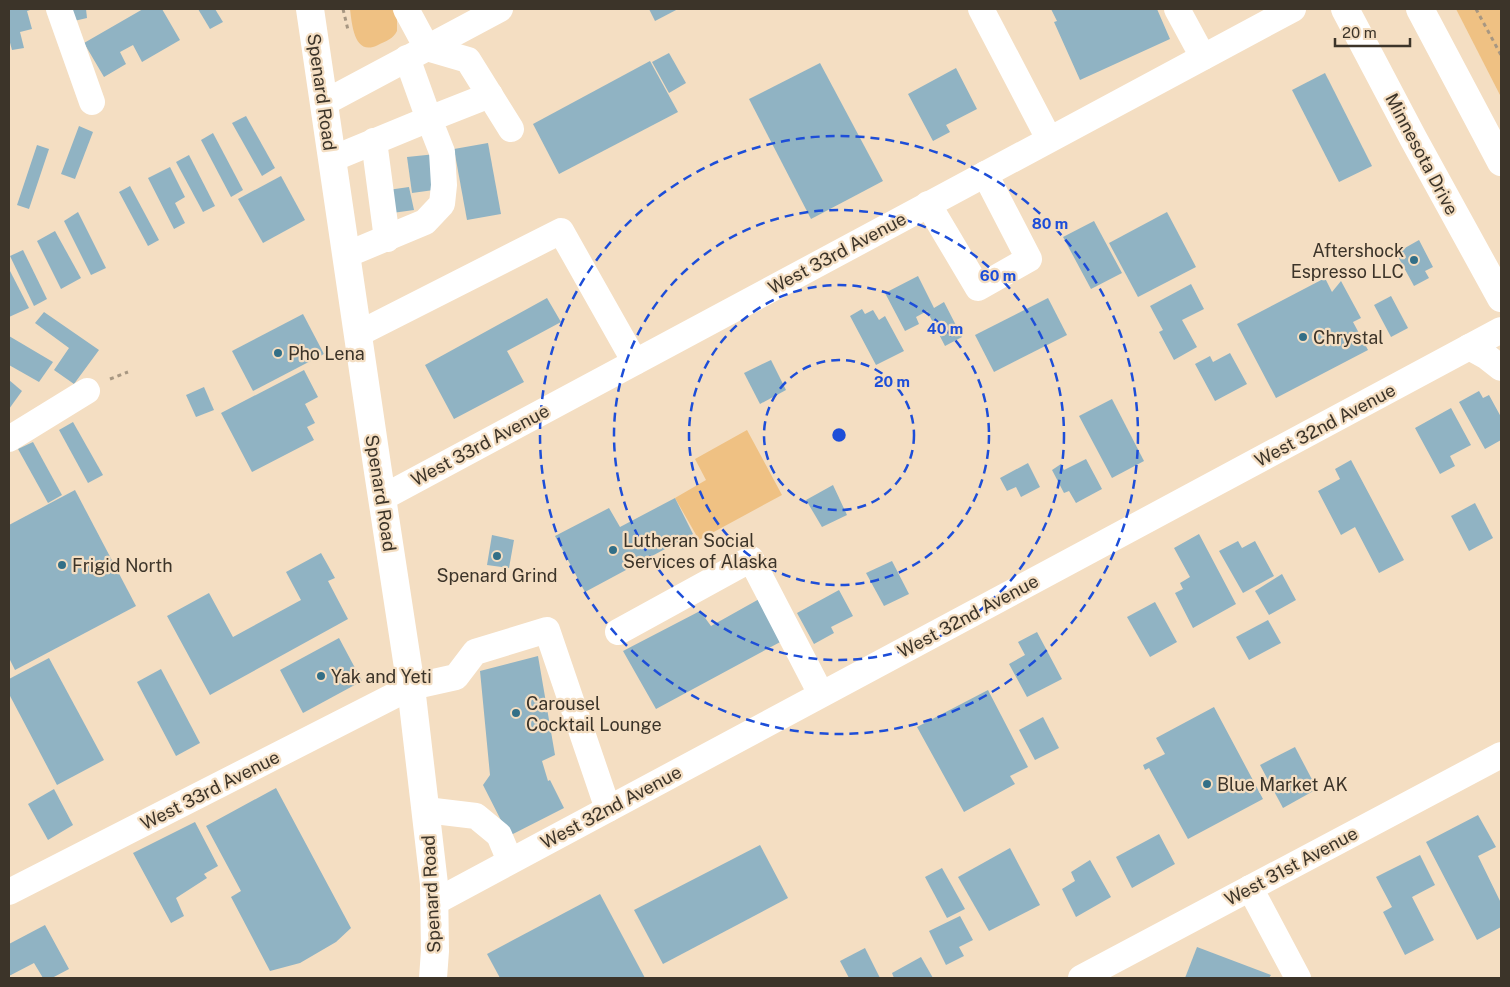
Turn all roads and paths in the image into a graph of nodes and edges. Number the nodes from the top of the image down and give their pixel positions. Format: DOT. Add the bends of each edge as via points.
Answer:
graph roads {
  1 [pos="59,9"];
  2 [pos="310,9"];
  3 [pos="343,9"];
  4 [pos="406,9"];
  5 [pos="500,9"];
  6 [pos="981,9"];
  7 [pos="1293,9"];
  8 [pos="1345,9"];
  9 [pos="1420,9"];
  10 [pos="1476,9"];
  11 [pos="1185,11"];
  12 [pos="348,30"];
  13 [pos="417,53"];
  14 [pos="1501,55"];
  15 [pos="1203,57"];
  16 [pos="490,95"];
  17 [pos="92,102"];
  18 [pos="324,103"];
  19 [pos="429,119"];
  20 [pos="511,128"];
  21 [pos="1049,139"];
  22 [pos="374,141"];
  23 [pos="332,159"];
  24 [pos="1501,162"];
  25 [pos="985,174"];
  26 [pos="928,204"];
  27 [pos="387,239"];
  28 [pos="346,255"];
  29 [pos="1501,298"];
  30 [pos="1501,330"];
  31 [pos="358,334"];
  32 [pos="1469,347"];
  33 [pos="635,362"];
  34 [pos="1501,368"];
  35 [pos="87,391"];
  36 [pos="9,440"];
  37 [pos="382,498"];
  38 [pos="618,632"];
  39 [pos="411,687"];
  40 [pos="822,694"];
  41 [pos="1501,755"];
  42 [pos="608,809"];
  43 [pos="426,810"];
  44 [pos="510,861"];
  45 [pos="1250,888"];
  46 [pos="9,892"];
  47 [pos="435,902"];
  48 [pos="1109,972"];
  49 [pos="433,978"];
  50 [pos="1081,978"];
  51 [pos="1298,978"];
  1 -- 17 [label="street"];
  2 -- 18 [label="main road, Spenard Road"];
  3 -- 12 [label="path"];
  4 -- 13 [label="street"];
  5 -- 13 [label="street"];
  6 -- 21 [label="street"];
  7 -- 15 [label="street, West 33rd Avenue"];
  8 -- 29 [label="main road, Minnesota Drive"];
  9 -- 24 [label="main road"];
  10 -- 14 [label="path"];
  11 -- 15 [label="street"];
  13 -- 16 [label="street" via="468,60"];
  13 -- 18 [label="street"];
  13 -- 19 [label="street"];
  15 -- 21 [label="street, West 33rd Avenue"];
  16 -- 19 [label="street"];
  16 -- 20 [label="street"];
  18 -- 23 [label="main road, Spenard Road"];
  19 -- 22 [label="street"];
  19 -- 27 [label="street" via="442,152 442,204 425,222"];
  21 -- 25 [label="street, West 33rd Avenue"];
  22 -- 23 [label="street"];
  22 -- 27 [label="street"];
  23 -- 28 [label="main road, Spenard Road"];
  25 -- 26 [label="street, West 33rd Avenue"];
  25 -- 26 [label="street" via="1029,259 978,288"];
  26 -- 33 [label="street, West 33rd Avenue"];
  27 -- 28 [label="street"];
  28 -- 31 [label="main road, Spenard Road"];
  30 -- 32 [label="street, West 32nd Avenue"];
  31 -- 33 [label="street" via="561,231"];
  31 -- 37 [label="main road, Spenard Road"];
  32 -- 34 [label="street"];
  32 -- 40 [label="street, West 32nd Avenue"];
  33 -- 37 [label="street, West 33rd Avenue"];
  35 -- 36 [label="street"];
  37 -- 39 [label="main road, Spenard Road"];
  38 -- 40 [label="street" via="751,559"];
  39 -- 42 [label="street, West 33rd Avenue" via="456,677 475,652 547,630"];
  39 -- 43 [label="main road, Spenard Road"];
  39 -- 46 [label="street, West 33rd Avenue"];
  40 -- 42 [label="street, West 32nd Avenue"];
  41 -- 45 [label="street, West 31st Avenue"];
  42 -- 44 [label="street, West 32nd Avenue"];
  43 -- 44 [label="street" via="476,816 499,835"];
  43 -- 47 [label="main road, Spenard Road"];
  44 -- 47 [label="street, West 32nd Avenue"];
  45 -- 48 [label="street, West 31st Avenue"];
  45 -- 51 [label="street"];
  47 -- 49 [label="main road, Spenard Road"];
  48 -- 50 [label="street, West 31st Avenue"];
}
